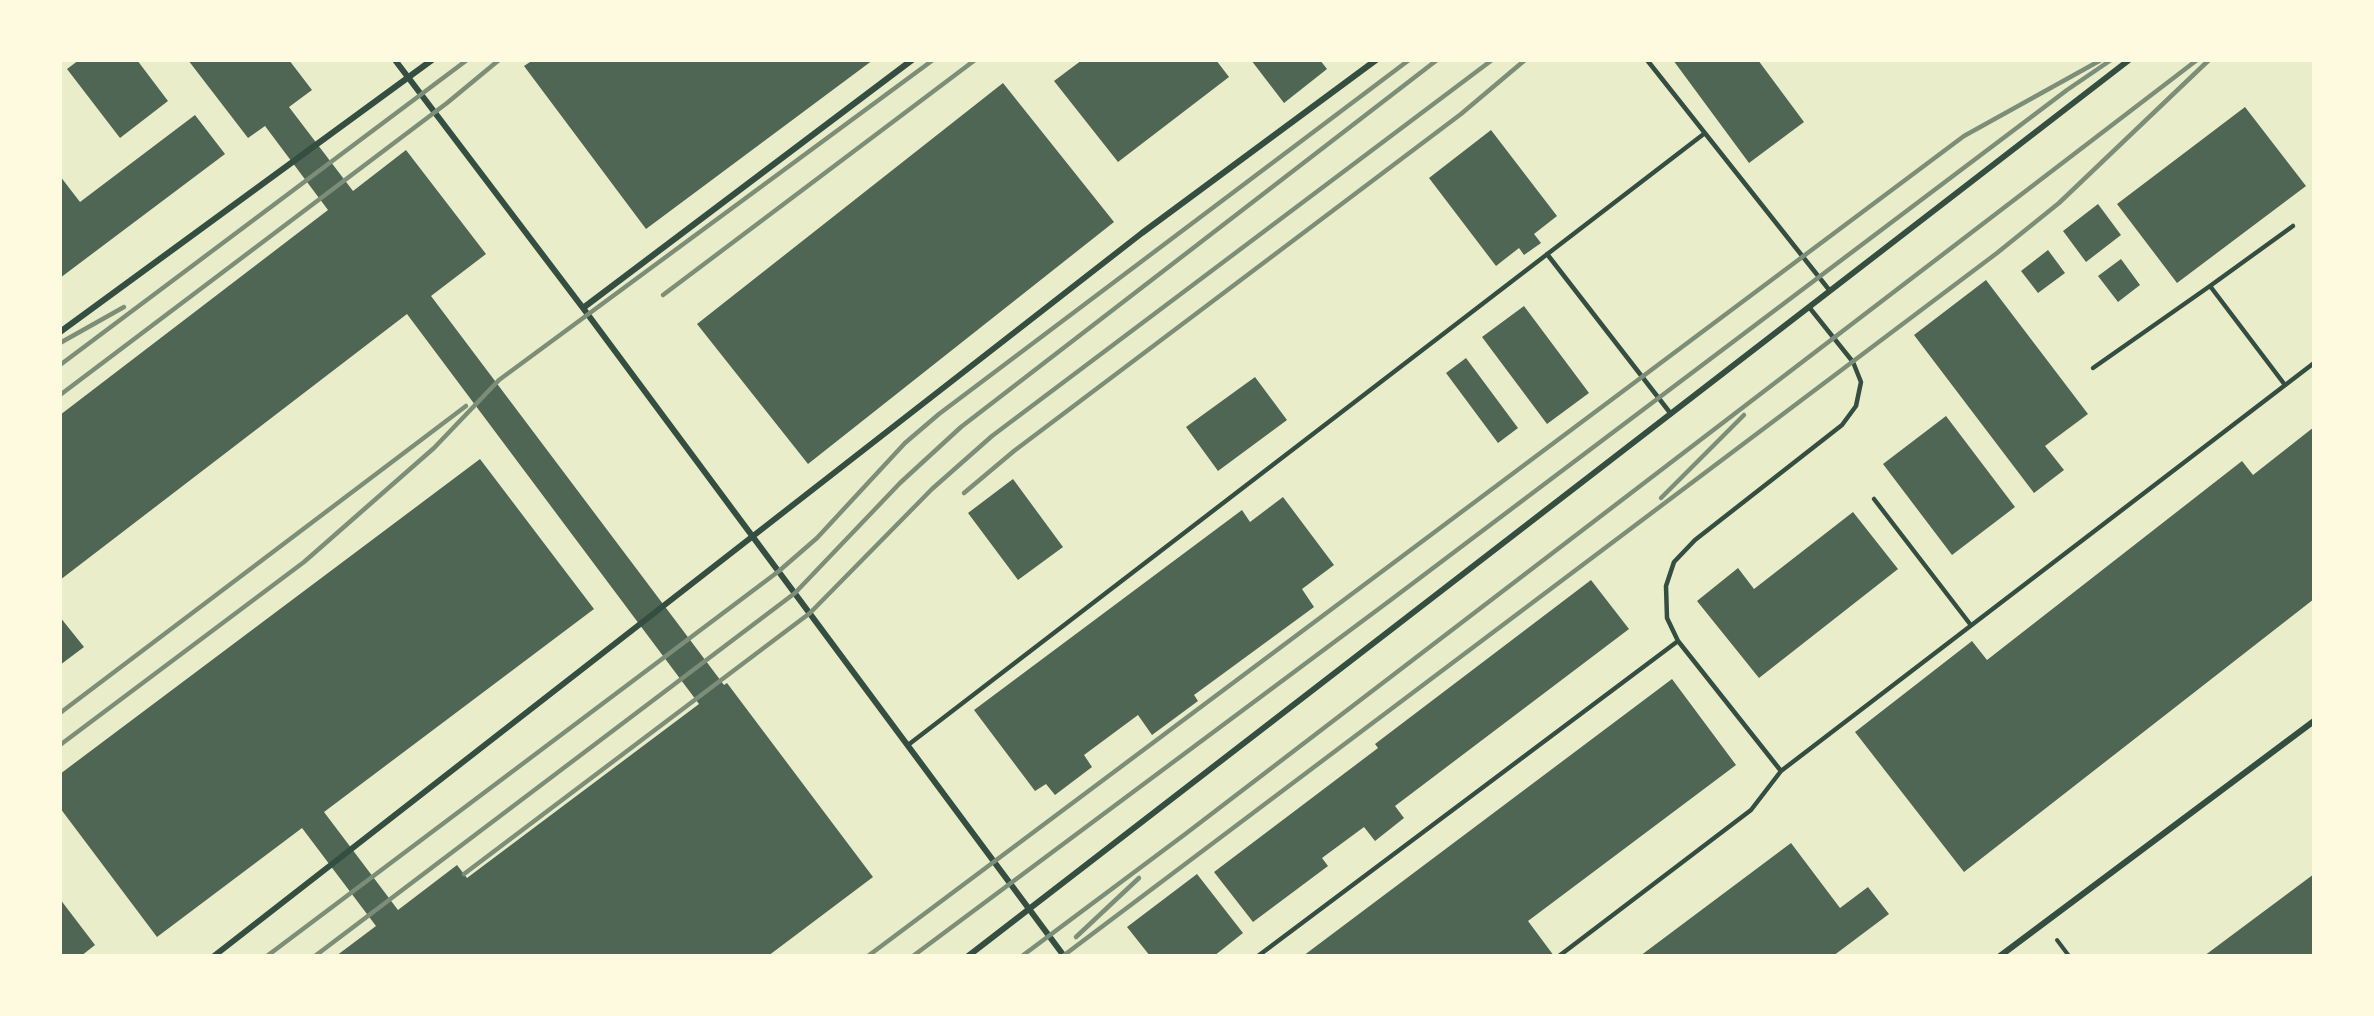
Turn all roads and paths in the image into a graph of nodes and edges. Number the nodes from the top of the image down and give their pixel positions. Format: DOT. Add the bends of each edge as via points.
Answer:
graph roads {
  1 [pos="395,60"];
  2 [pos="432,60"];
  3 [pos="912,60"];
  4 [pos="1376,60"];
  5 [pos="1647,60"];
  6 [pos="2129,60"];
  7 [pos="408,78"];
  8 [pos="1705,133"];
  9 [pos="2293,226"];
  10 [pos="1547,254"];
  11 [pos="2210,286"];
  12 [pos="1830,291"];
  13 [pos="1809,307"];
  14 [pos="583,308"];
  15 [pos="60,332"];
  16 [pos="2314,363"];
  17 [pos="2093,368"];
  18 [pos="2284,386"];
  19 [pos="1671,414"];
  20 [pos="1874,499"];
  21 [pos="753,537"];
  22 [pos="1971,624"];
  23 [pos="1678,641"];
  24 [pos="2314,721"];
  25 [pos="908,745"];
  26 [pos="1780,771"];
  27 [pos="1030,910"];
  28 [pos="214,956"];
  29 [pos="969,956"];
  30 [pos="1064,956"];
  31 [pos="1258,956"];
  32 [pos="1559,956"];
  33 [pos="2000,956"];
  1 -- 7 [label="street"];
  2 -- 7 [label="street"];
  3 -- 14 [label="street"];
  4 -- 21 [label="street" via="1142,233"];
  5 -- 8 [label="lane"];
  6 -- 12 [label="street"];
  7 -- 14 [label="street"];
  7 -- 15 [label="street"];
  8 -- 10 [label="lane"];
  8 -- 12 [label="lane"];
  9 -- 11 [label="lane"];
  10 -- 19 [label="lane"];
  10 -- 25 [label="lane"];
  11 -- 17 [label="lane"];
  11 -- 18 [label="lane"];
  12 -- 13 [label="street"];
  13 -- 19 [label="street"];
  13 -- 23 [label="lane" via="1853,362 1861,382 1856,406 1842,425 1695,540 1674,562 1666,586 1667,618"];
  14 -- 21 [label="street"];
  16 -- 18 [label="lane"];
  18 -- 22 [label="lane"];
  19 -- 27 [label="street"];
  20 -- 22 [label="lane"];
  21 -- 25 [label="street"];
  21 -- 28 [label="street"];
  22 -- 26 [label="lane"];
  23 -- 26 [label="lane"];
  23 -- 31 [label="lane"];
  24 -- 33 [label="street"];
  25 -- 27 [label="street"];
  26 -- 32 [label="lane" via="1751,810"];
  27 -- 29 [label="street"];
  27 -- 30 [label="street"];
}
